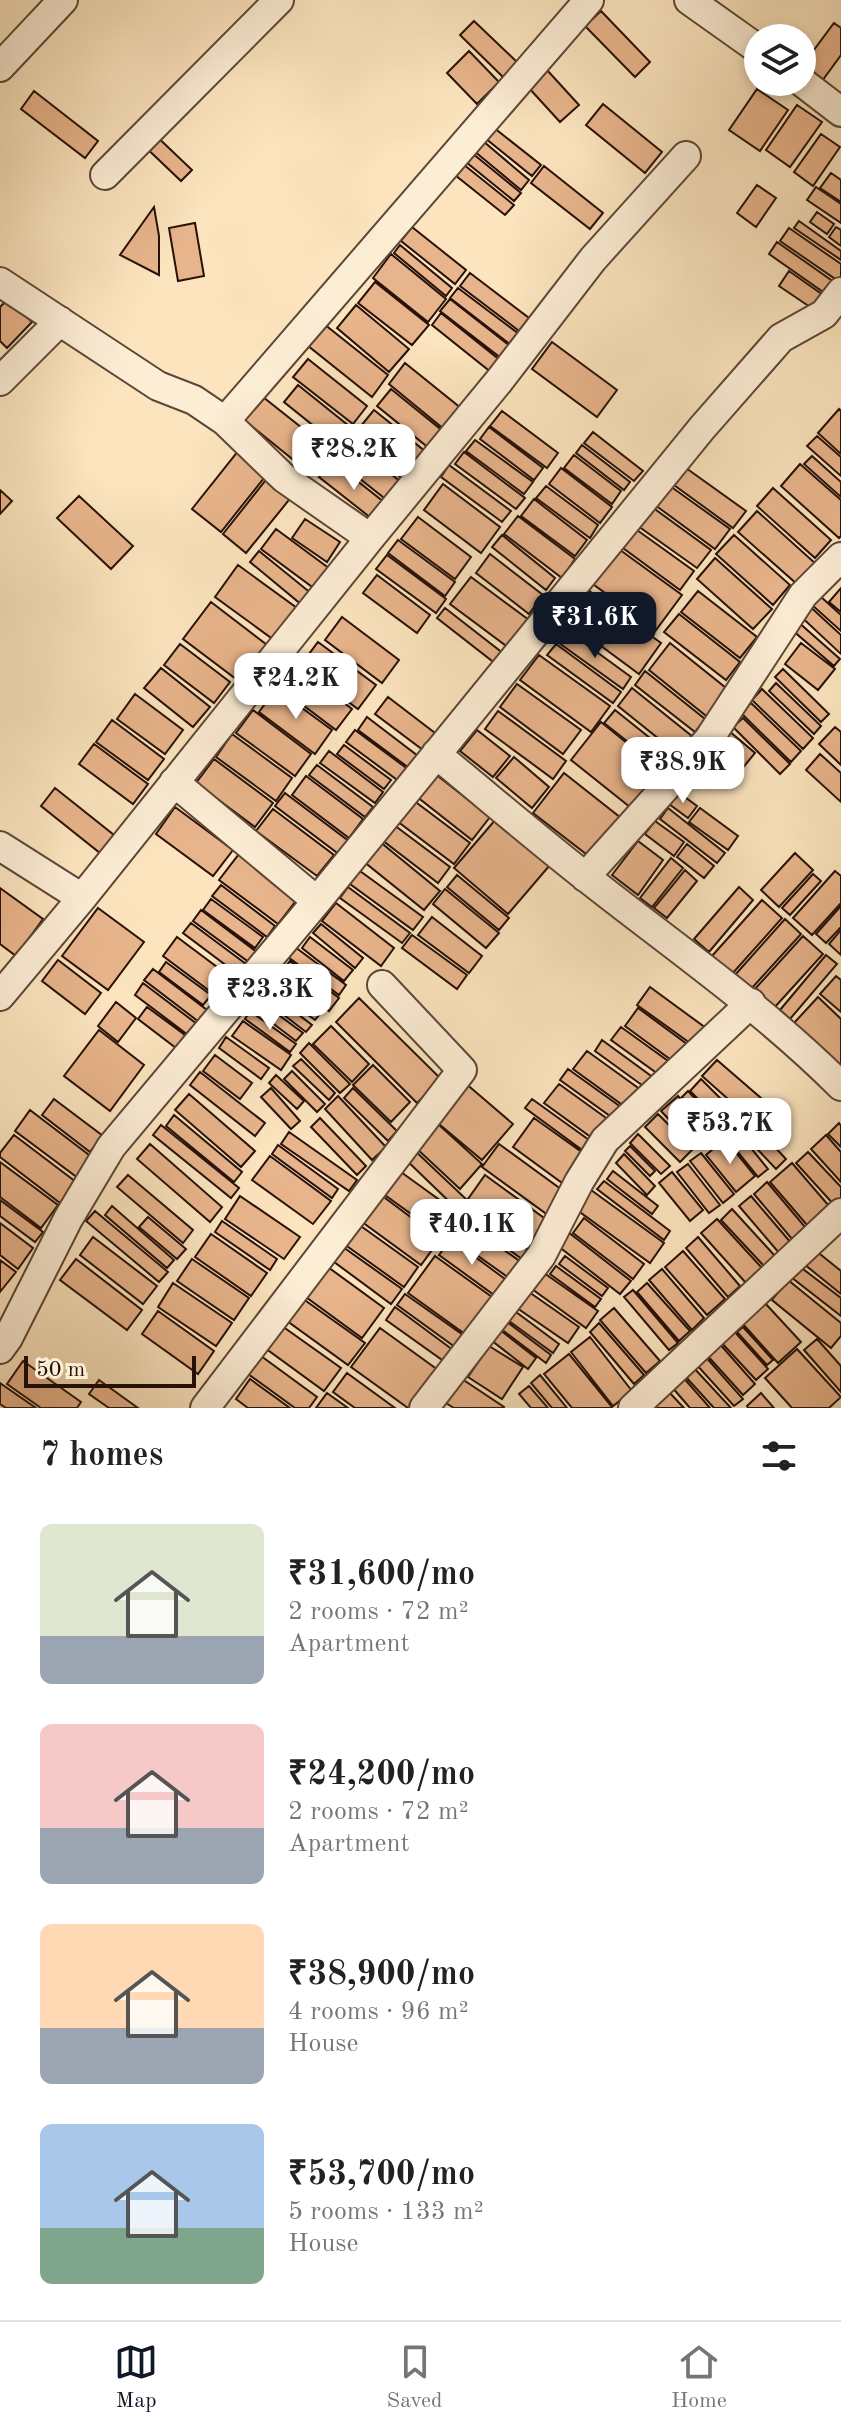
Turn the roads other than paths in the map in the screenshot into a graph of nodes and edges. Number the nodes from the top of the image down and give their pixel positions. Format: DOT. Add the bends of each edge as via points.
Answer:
graph roads {
  1 [pos="63,0"];
  2 [pos="279,0"];
  3 [pos="589,0"];
  4 [pos="689,0"];
  5 [pos="744,39"];
  6 [pos="0,67"];
  7 [pos="816,93"];
  8 [pos="841,112"];
  9 [pos="686,156"];
  10 [pos="105,175"];
  11 [pos="0,282"];
  12 [pos="841,292"];
  13 [pos="60,321"];
  14 [pos="0,381"];
  15 [pos="225,421"];
  16 [pos="370,538"];
  17 [pos="841,557"];
  18 [pos="436,754"];
  19 [pos="174,782"];
  20 [pos="0,846"];
  21 [pos="585,877"];
  22 [pos="82,898"];
  23 [pos="317,901"];
  24 [pos="382,985"];
  25 [pos="0,996"];
  26 [pos="751,1003"];
  27 [pos="841,1086"];
  28 [pos="841,1213"];
  29 [pos="0,1349"];
  30 [pos="205,1408"];
  31 [pos="424,1408"];
  32 [pos="633,1408"];
  1 -- 6 [label="street"];
  2 -- 10 [label="street"];
  3 -- 15 [label="street"];
  4 -- 5 [label="street"];
  7 -- 8 [label="street"];
  9 -- 16 [label="street" via="593,259"];
  11 -- 13 [label="street"];
  12 -- 18 [label="street" via="824,314 781,338 702,428"];
  13 -- 14 [label="street"];
  13 -- 15 [label="street" via="158,386 194,400"];
  15 -- 16 [label="street" via="284,478"];
  16 -- 19 [label="street"];
  17 -- 21 [label="street" via="803,595 709,739"];
  18 -- 21 [label="street"];
  18 -- 23 [label="street"];
  19 -- 22 [label="street"];
  19 -- 23 [label="street"];
  20 -- 22 [label="street"];
  21 -- 26 [label="street"];
  22 -- 25 [label="street"];
  23 -- 29 [label="street" via="111,1147"];
  24 -- 30 [label="street" via="462,1070"];
  26 -- 27 [label="street"];
  26 -- 31 [label="street" via="605,1140 541,1256"];
  28 -- 32 [label="street"];
}
